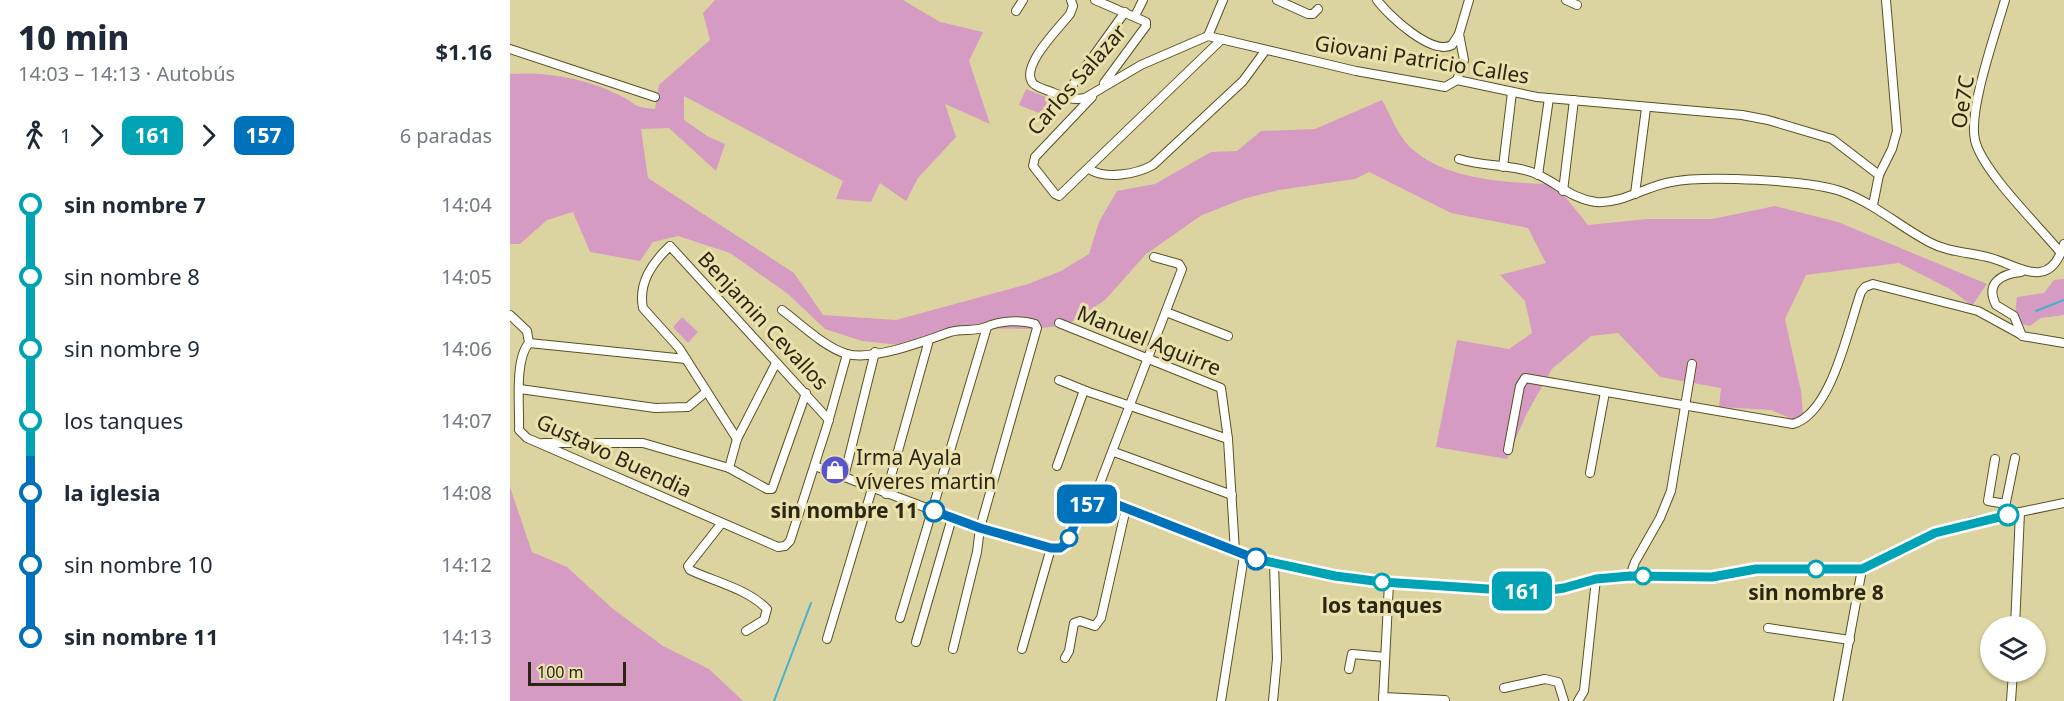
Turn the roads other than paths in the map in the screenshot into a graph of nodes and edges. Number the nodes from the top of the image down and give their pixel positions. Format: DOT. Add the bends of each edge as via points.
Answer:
graph roads {
  1 [pos="1023,0"];
  2 [pos="1071,0"];
  3 [pos="1095,0"];
  4 [pos="1143,0"];
  5 [pos="1223,0"];
  6 [pos="1277,0"];
  7 [pos="1377,0"];
  8 [pos="1468,0"];
  9 [pos="1566,0"];
  10 [pos="1886,0"];
  11 [pos="2004,0"];
  12 [pos="1577,4"];
  13 [pos="1318,9"];
  14 [pos="1016,11"];
  15 [pos="1125,12"];
  16 [pos="1135,16"];
  17 [pos="1459,34"];
  18 [pos="1208,36"];
  19 [pos="1222,39"];
  20 [pos="1444,48"];
  21 [pos="510,49"];
  22 [pos="1265,51"];
  23 [pos="1464,54"];
  24 [pos="1457,81"];
  25 [pos="1101,87"];
  26 [pos="1512,92"];
  27 [pos="655,97"];
  28 [pos="1064,98"];
  29 [pos="1549,98"];
  30 [pos="1574,100"];
  31 [pos="1646,108"];
  32 [pos="1459,159"];
  33 [pos="1503,167"];
  34 [pos="1089,169"];
  35 [pos="1538,175"];
  36 [pos="1879,175"];
  37 [pos="1563,191"];
  38 [pos="1635,194"];
  39 [pos="1874,205"];
  40 [pos="2063,249"];
  41 [pos="1154,257"];
  42 [pos="2022,271"];
  43 [pos="782,309"];
  44 [pos="1166,312"];
  45 [pos="510,315"];
  46 [pos="1059,324"];
  47 [pos="987,327"];
  48 [pos="2020,334"];
  49 [pos="1228,336"];
  50 [pos="928,340"];
  51 [pos="529,343"];
  52 [pos="2064,343"];
  53 [pos="875,352"];
  54 [pos="847,354"];
  55 [pos="1148,357"];
  56 [pos="686,359"];
  57 [pos="776,363"];
  58 [pos="1692,364"];
  59 [pos="1059,380"];
  60 [pos="520,389"];
  61 [pos="706,392"];
  62 [pos="1084,392"];
  63 [pos="1605,392"];
  64 [pos="806,393"];
  65 [pos="1683,403"];
  66 [pos="1130,407"];
  67 [pos="829,420"];
  68 [pos="737,439"];
  69 [pos="1228,439"];
  70 [pos="539,443"];
  71 [pos="1508,450"];
  72 [pos="1114,452"];
  73 [pos="2015,458"];
  74 [pos="1995,459"];
  75 [pos="815,466"];
  76 [pos="1057,466"];
  77 [pos="729,468"];
  78 [pos="1590,473"];
  79 [pos="844,477"];
  80 [pos="872,489"];
  81 [pos="886,494"];
  82 [pos="1232,495"];
  83 [pos="1095,496"];
  84 [pos="2064,503"];
  85 [pos="2006,504"];
  86 [pos="1126,508"];
  87 [pos="934,511"];
  88 [pos="2020,512"];
  89 [pos="2004,516"];
  90 [pos="952,518"];
  91 [pos="721,524"];
  92 [pos="980,528"];
  93 [pos="1051,548"];
  94 [pos="1235,552"];
  95 [pos="1244,556"];
  96 [pos="1274,563"];
  97 [pos="1862,569"];
  98 [pos="1630,576"];
  99 [pos="1596,579"];
  100 [pos="1389,583"];
  101 [pos="2015,616"];
  102 [pos="900,618"];
  103 [pos="1768,628"];
  104 [pos="746,631"];
  105 [pos="827,639"];
  106 [pos="1850,640"];
  107 [pos="916,642"];
  108 [pos="952,649"];
  109 [pos="1022,649"];
  110 [pos="1385,657"];
  111 [pos="1065,658"];
  112 [pos="1348,669"];
  113 [pos="2012,682"];
  114 [pos="1504,688"];
  115 [pos="1383,699"];
  116 [pos="1445,700"];
  117 [pos="1221,701"];
  118 [pos="1273,701"];
  119 [pos="1563,701"];
  120 [pos="1578,701"];
  121 [pos="1838,701"];
  122 [pos="2011,701"];
  1 -- 14 [label="street"];
  2 -- 28 [label="street" via="1070,14 1035,58 1030,75 1032,83"];
  3 -- 15 [label="street"];
  4 -- 16 [label="street"];
  5 -- 18 [label="street"];
  6 -- 13 [label="street" via="1308,14"];
  7 -- 20 [label="street" via="1406,29"];
  8 -- 17 [label="street"];
  9 -- 12 [label="street"];
  10 -- 36 [label="street" via="1897,131"];
  11 -- 40 [label="street, Oe7C" via="1976,111 1975,139 1984,162"];
  15 -- 16 [label="street"];
  15 -- 28 [label="street"];
  16 -- 25 [label="street, Carlos Salazar" via="1146,26"];
  17 -- 20 [label="street" via="1452,45"];
  17 -- 23 [label="street"];
  18 -- 19 [label="street, Giovani Patricio Calles"];
  18 -- 25 [label="street"];
  19 -- 22 [label="street, Giovani Patricio Calles"];
  19 -- 34 [label="street"];
  20 -- 23 [label="street"];
  21 -- 27 [label="street"];
  22 -- 24 [label="street, Giovani Patricio Calles" via="1445,87"];
  22 -- 34 [label="street" via="1244,81 1154,165 1109,175 1098,175"];
  23 -- 24 [label="street"];
  24 -- 26 [label="street, Giovani Patricio Calles"];
  25 -- 28 [label="street" via="1085,98"];
  25 -- 34 [label="street, Carlos Salazar" via="1033,166 1059,196"];
  26 -- 29 [label="street, Giovani Patricio Calles"];
  26 -- 33 [label="street"];
  29 -- 30 [label="street, Giovani Patricio Calles"];
  29 -- 35 [label="street"];
  30 -- 31 [label="street, Giovani Patricio Calles"];
  30 -- 37 [label="street"];
  31 -- 36 [label="street, Giovani Patricio Calles" via="1742,115 1801,128 1832,139"];
  31 -- 38 [label="street"];
  32 -- 33 [label="street"];
  33 -- 35 [label="street"];
  35 -- 37 [label="street"];
  36 -- 39 [label="street"];
  37 -- 38 [label="street" via="1598,202"];
  38 -- 39 [label="street" via="1670,182 1707,178 1840,191"];
  39 -- 42 [label="street" via="1929,243 1952,252 1991,258"];
  40 -- 42 [label="street" via="2054,265 2046,270"];
  41 -- 44 [label="street" via="1182,267"];
  42 -- 48 [label="street" via="2002,275 1992,289 1995,305 2013,316"];
  43 -- 54 [label="street"];
  44 -- 49 [label="street"];
  44 -- 55 [label="street"];
  45 -- 51 [label="street" via="526,331"];
  46 -- 55 [label="street, Manuel Aguirre"];
  47 -- 50 [label="street" via="959,329"];
  47 -- 87 [label="street"];
  47 -- 92 [label="street" via="997,322 1023,322 1033,323 1037,328"];
  48 -- 52 [label="street"];
  48 -- 65 [label="street" via="1978,311 1873,284 1861,292 1824,397 1803,421 1792,424"];
  50 -- 53 [label="street"];
  50 -- 81 [label="street"];
  51 -- 56 [label="street"];
  51 -- 60 [label="street, Gustavo Buendia" via="519,372"];
  53 -- 54 [label="street"];
  53 -- 79 [label="street"];
  54 -- 67 [label="street"];
  55 -- 66 [label="street"];
  55 -- 69 [label="street, Manuel Aguirre" via="1216,384 1223,393"];
  56 -- 57 [label="street, Benjamin Cevallos" via="643,308 642,286 659,256 670,246"];
  56 -- 61 [label="street"];
  57 -- 64 [label="street, Benjamin Cevallos"];
  57 -- 68 [label="street"];
  58 -- 65 [label="street"];
  59 -- 62 [label="street"];
  60 -- 61 [label="street" via="655,408 688,407"];
  60 -- 70 [label="street, Gustavo Buendia" via="519,430"];
  61 -- 68 [label="street"];
  62 -- 66 [label="street"];
  62 -- 76 [label="street"];
  63 -- 65 [label="street"];
  63 -- 71 [label="street" via="1525,378 1520,386"];
  63 -- 78 [label="street"];
  64 -- 67 [label="street, Benjamin Cevallos"];
  64 -- 77 [label="street" via="775,486 767,489"];
  65 -- 98 [label="street" via="1669,498"];
  66 -- 69 [label="street"];
  66 -- 72 [label="street"];
  67 -- 75 [label="street"];
  68 -- 77 [label="street"];
  69 -- 82 [label="street"];
  70 -- 77 [label="street" via="643,443"];
  70 -- 91 [label="street, Gustavo Buendia"];
  72 -- 82 [label="street"];
  72 -- 83 [label="street"];
  73 -- 85 [label="street"];
  74 -- 85 [label="street" via="1988,501"];
  75 -- 79 [label="street"];
  75 -- 91 [label="street, Gustavo Buendia" via="790,541 784,546"];
  79 -- 80 [label="street"];
  80 -- 81 [label="street"];
  80 -- 105 [label="street"];
  81 -- 87 [label="street"];
  82 -- 94 [label="street"];
  83 -- 86 [label="street"];
  83 -- 93 [label="street" via="1078,516 1067,543"];
  84 -- 88 [label="street"];
  85 -- 89 [label="street"];
  86 -- 94 [label="street"];
  86 -- 111 [label="street" via="1099,623 1074,623"];
  87 -- 90 [label="street"];
  87 -- 102 [label="street"];
  88 -- 89 [label="street"];
  88 -- 101 [label="street"];
  89 -- 97 [label="street" via="1935,533"];
  90 -- 92 [label="street"];
  90 -- 107 [label="street"];
  91 -- 104 [label="street" via="688,566 750,596 767,609 764,620"];
  92 -- 93 [label="street"];
  92 -- 108 [label="street"];
  93 -- 109 [label="street"];
  94 -- 95 [label="street"];
  95 -- 96 [label="street"];
  95 -- 117 [label="street"];
  96 -- 100 [label="street"];
  96 -- 118 [label="street" via="1277,659"];
  97 -- 98 [label="street" via="1756,569 1712,577"];
  97 -- 106 [label="street"];
  98 -- 99 [label="street"];
  99 -- 100 [label="street" via="1535,592"];
  99 -- 120 [label="street" via="1584,691"];
  100 -- 110 [label="street"];
  103 -- 106 [label="street"];
  106 -- 121 [label="street"];
  110 -- 112 [label="street" via="1352,654"];
  110 -- 115 [label="street"];
  113 -- 122 [label="street"];
  114 -- 119 [label="street" via="1545,679 1558,682"];
  115 -- 116 [label="street"];
}
